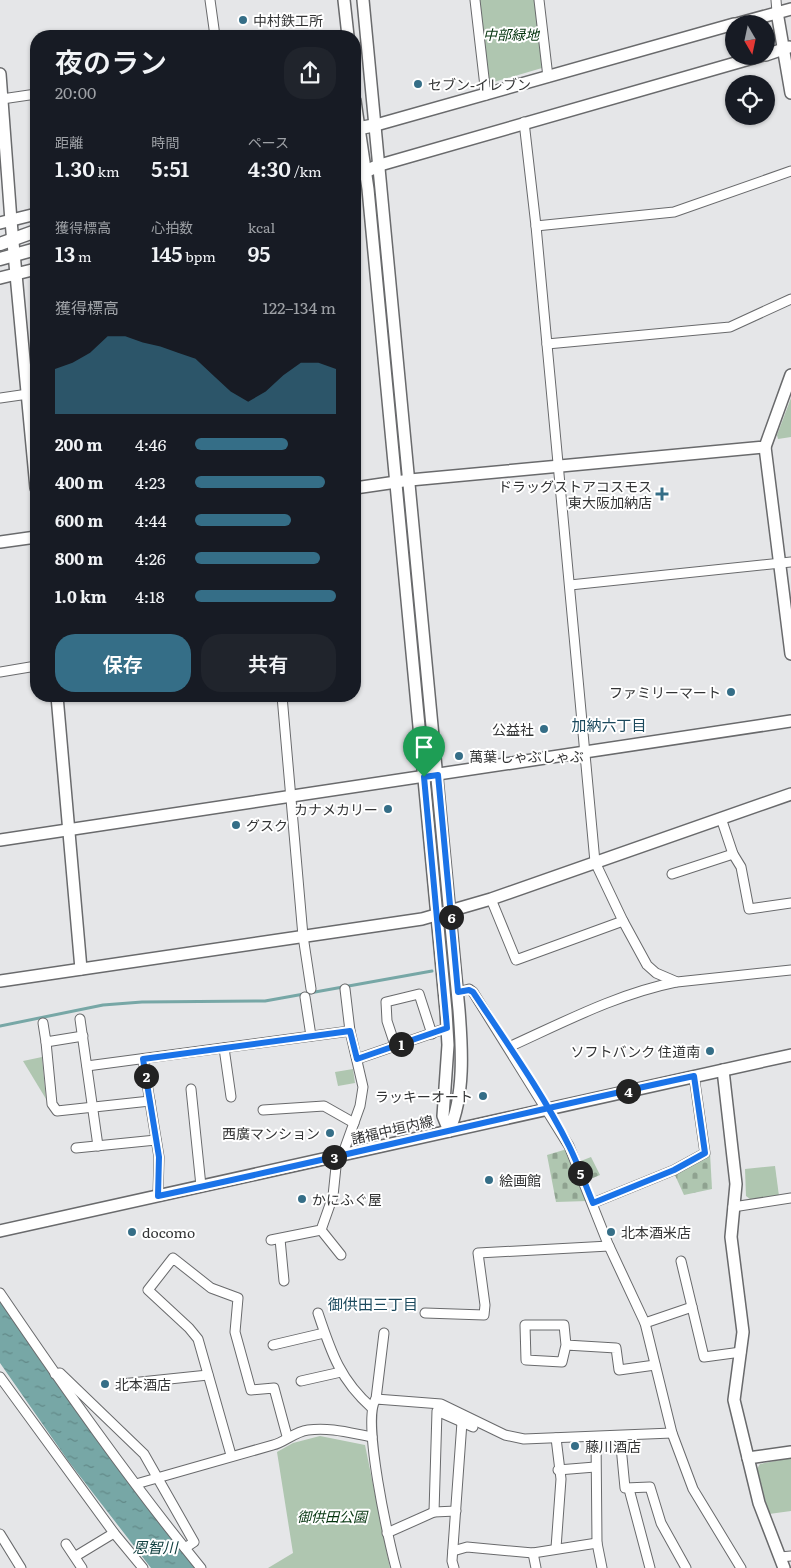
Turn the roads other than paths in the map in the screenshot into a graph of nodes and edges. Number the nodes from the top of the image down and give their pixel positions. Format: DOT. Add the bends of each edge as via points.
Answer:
graph roads {
  1 [pos="210,0"];
  2 [pos="344,0"];
  3 [pos="364,0"];
  4 [pos="475,0"];
  5 [pos="539,0"];
  6 [pos="777,6"];
  7 [pos="791,9"];
  8 [pos="756,15"];
  9 [pos="725,27"];
  10 [pos="213,30"];
  11 [pos="347,30"];
  12 [pos="787,48"];
  13 [pos="728,65"];
  14 [pos="0,74"];
  15 [pos="548,77"];
  16 [pos="791,93"];
  17 [pos="30,95"];
  18 [pos="486,95"];
  19 [pos="2,99"];
  20 [pos="524,122"];
  21 [pos="376,125"];
  22 [pos="361,127"];
  23 [pos="380,165"];
  24 [pos="791,171"];
  25 [pos="361,174"];
  26 [pos="361,183"];
  27 [pos="30,216"];
  28 [pos="5,222"];
  29 [pos="536,226"];
  30 [pos="30,233"];
  31 [pos="6,242"];
  32 [pos="30,251"];
  33 [pos="14,256"];
  34 [pos="0,259"];
  35 [pos="30,271"];
  36 [pos="16,275"];
  37 [pos="0,278"];
  38 [pos="791,299"];
  39 [pos="547,344"];
  40 [pos="791,374"];
  41 [pos="30,378"];
  42 [pos="30,393"];
  43 [pos="0,398"];
  44 [pos="766,447"];
  45 [pos="558,465"];
  46 [pos="410,480"];
  47 [pos="396,481"];
  48 [pos="361,487"];
  49 [pos="30,537"];
  50 [pos="0,542"];
  51 [pos="786,563"];
  52 [pos="570,585"];
  53 [pos="791,654"];
  54 [pos="30,667"];
  55 [pos="0,672"];
  56 [pos="57,702"];
  57 [pos="283,702"];
  58 [pos="791,720"];
  59 [pos="585,753"];
  60 [pos="438,775"];
  61 [pos="424,777"];
  62 [pos="791,794"];
  63 [pos="292,796"];
  64 [pos="721,818"];
  65 [pos="68,829"];
  66 [pos="0,840"];
  67 [pos="733,854"];
  68 [pos="595,862"];
  69 [pos="672,874"];
  70 [pos="491,899"];
  71 [pos="791,903"];
  72 [pos="450,912"];
  73 [pos="437,916"];
  74 [pos="623,921"];
  75 [pos="304,936"];
  76 [pos="81,970"];
  77 [pos="791,970"];
  78 [pos="0,981"];
  79 [pos="677,982"];
  80 [pos="345,990"];
  81 [pos="458,992"];
  82 [pos="80,1019"];
  83 [pos="43,1023"];
  84 [pos="447,1028"];
  85 [pos="350,1031"];
  86 [pos="432,1034"];
  87 [pos="83,1036"];
  88 [pos="311,1036"];
  89 [pos="46,1042"];
  90 [pos="395,1046"];
  91 [pos="509,1047"];
  92 [pos="224,1048"];
  93 [pos="791,1055"];
  94 [pos="143,1059"];
  95 [pos="357,1059"];
  96 [pos="87,1066"];
  97 [pos="723,1070"];
  98 [pos="694,1076"];
  99 [pos="191,1089"];
  100 [pos="231,1097"];
  101 [pos="150,1101"];
  102 [pos="94,1107"];
  103 [pos="547,1108"];
  104 [pos="264,1110"];
  105 [pos="354,1123"];
  106 [pos="449,1131"];
  107 [pos="156,1140"];
  108 [pos="98,1146"];
  109 [pos="76,1148"];
  110 [pos="340,1156"];
  111 [pos="201,1186"];
  112 [pos="158,1196"];
  113 [pos="791,1198"];
  114 [pos="593,1203"];
  115 [pos="733,1207"];
  116 [pos="320,1230"];
  117 [pos="0,1231"];
  118 [pos="609,1246"];
  119 [pos="340,1255"];
  120 [pos="681,1262"];
  121 [pos="284,1281"];
  122 [pos="0,1293"];
  123 [pos="692,1307"];
  124 [pos="318,1313"];
  125 [pos="425,1313"];
  126 [pos="645,1323"];
  127 [pos="324,1333"];
  128 [pos="384,1333"];
  129 [pos="273,1345"];
  130 [pos="566,1345"];
  131 [pos="740,1352"];
  132 [pos="655,1365"];
  133 [pos="341,1372"];
  134 [pos="55,1374"];
  135 [pos="208,1375"];
  136 [pos="1,1380"];
  137 [pos="300,1381"];
  138 [pos="121,1384"];
  139 [pos="374,1403"];
  140 [pos="462,1422"];
  141 [pos="490,1428"];
  142 [pos="672,1433"];
  143 [pos="287,1436"];
  144 [pos="620,1436"];
  145 [pos="372,1437"];
  146 [pos="596,1437"];
  147 [pos="556,1438"];
  148 [pos="791,1452"];
  149 [pos="231,1455"];
  150 [pos="748,1458"];
  151 [pos="595,1467"];
  152 [pos="558,1470"];
  153 [pos="158,1478"];
  154 [pos="136,1484"];
  155 [pos="629,1489"];
  156 [pos="456,1511"];
  157 [pos="434,1512"];
  158 [pos="114,1533"];
  159 [pos="387,1533"];
  160 [pos="0,1534"];
  161 [pos="597,1543"];
  162 [pos="66,1544"];
  163 [pos="185,1548"];
  164 [pos="556,1548"];
  165 [pos="453,1551"];
  166 [pos="533,1553"];
  167 [pos="76,1556"];
  168 [pos="785,1560"];
  169 [pos="21,1568"];
  170 [pos="82,1568"];
  171 [pos="143,1568"];
  172 [pos="201,1568"];
  173 [pos="396,1568"];
  174 [pos="454,1568"];
  175 [pos="536,1568"];
  176 [pos="602,1568"];
  177 [pos="650,1568"];
  178 [pos="686,1568"];
  179 [pos="741,1568"];
  1 -- 10 [label="street"];
  2 -- 11 [label="street"];
  3 -- 21 [label="street"];
  4 -- 18 [label="street"];
  5 -- 15 [label="street"];
  6 -- 7 [label="street"];
  6 -- 8 [label="street"];
  6 -- 12 [label="street"];
  9 -- 15 [label="street"];
  12 -- 16 [label="street"];
  13 -- 20 [label="street"];
  14 -- 19 [label="street"];
  15 -- 18 [label="street"];
  17 -- 19 [label="street"];
  18 -- 21 [label="street"];
  19 -- 28 [label="street"];
  20 -- 23 [label="street"];
  20 -- 29 [label="street"];
  21 -- 22 [label="main road"];
  21 -- 23 [label="street"];
  23 -- 25 [label="main road"];
  23 -- 46 [label="street"];
  24 -- 29 [label="street" via="674,212"];
  26 -- 47 [label="street"];
  27 -- 28 [label="street"];
  28 -- 31 [label="street"];
  29 -- 39 [label="street"];
  30 -- 31 [label="main road"];
  31 -- 33 [label="street"];
  32 -- 33 [label="main road"];
  33 -- 34 [label="main road"];
  33 -- 36 [label="street"];
  35 -- 36 [label="street"];
  36 -- 37 [label="street"];
  36 -- 41 [label="street"];
  38 -- 39 [label="street" via="730,327"];
  39 -- 45 [label="street"];
  40 -- 44 [label="street"];
  42 -- 43 [label="street"];
  44 -- 45 [label="street"];
  44 -- 51 [label="street"];
  45 -- 46 [label="street"];
  45 -- 52 [label="street"];
  46 -- 47 [label="street"];
  46 -- 60 [label="street"];
  47 -- 48 [label="street"];
  47 -- 61 [label="street"];
  49 -- 50 [label="street"];
  51 -- 52 [label="street"];
  51 -- 53 [label="street"];
  52 -- 59 [label="street"];
  54 -- 55 [label="street"];
  56 -- 65 [label="street"];
  57 -- 63 [label="street"];
  58 -- 59 [label="street"];
  59 -- 60 [label="street"];
  59 -- 68 [label="street"];
  60 -- 61 [label="street"];
  60 -- 72 [label="street"];
  61 -- 63 [label="street"];
  61 -- 73 [label="street"];
  62 -- 64 [label="street"];
  63 -- 65 [label="street"];
  63 -- 75 [label="street"];
  64 -- 67 [label="street"];
  64 -- 68 [label="street"];
  65 -- 66 [label="street"];
  65 -- 76 [label="street"];
  67 -- 69 [label="street"];
  67 -- 71 [label="street" via="742,867 749,909"];
  68 -- 70 [label="street"];
  68 -- 74 [label="street"];
  70 -- 72 [label="street"];
  70 -- 74 [label="street" via="516,960"];
  72 -- 73 [label="street"];
  72 -- 81 [label="street"];
  73 -- 75 [label="street"];
  73 -- 84 [label="street"];
  74 -- 79 [label="street" via="647,965 656,973"];
  75 -- 76 [label="street"];
  75 -- 88 [label="street"];
  76 -- 78 [label="street"];
  77 -- 79 [label="street"];
  79 -- 91 [label="street" via="642,989 610,1001"];
  80 -- 85 [label="street"];
  81 -- 91 [label="street" via="473,992"];
  81 -- 106 [label="street" via="461,1042 459,1094 456,1116"];
  82 -- 87 [label="street"];
  83 -- 89 [label="street"];
  84 -- 86 [label="street"];
  84 -- 106 [label="street" via="443,1116"];
  85 -- 88 [label="street"];
  85 -- 95 [label="street"];
  86 -- 90 [label="street"];
  86 -- 90 [label="street" via="419,994 386,1002 387,1021"];
  87 -- 89 [label="street"];
  87 -- 96 [label="street"];
  88 -- 92 [label="street"];
  89 -- 102 [label="street" via="52,1104 57,1110"];
  90 -- 95 [label="street"];
  91 -- 103 [label="street"];
  92 -- 94 [label="street"];
  92 -- 100 [label="street"];
  93 -- 97 [label="street, 諸福中垣内線"];
  94 -- 96 [label="street"];
  94 -- 101 [label="street"];
  95 -- 105 [label="street" via="363,1087"];
  96 -- 102 [label="street"];
  97 -- 98 [label="street, 諸福中垣内線"];
  97 -- 115 [label="street" via="736,1184"];
  98 -- 103 [label="street, 諸福中垣内線"];
  98 -- 114 [label="street" via="705,1153 674,1170"];
  99 -- 111 [label="street"];
  101 -- 102 [label="street"];
  101 -- 107 [label="street"];
  102 -- 108 [label="street"];
  103 -- 106 [label="street, 諸福中垣内線"];
  103 -- 114 [label="street" via="569,1146"];
  104 -- 105 [label="street" via="324,1106"];
  105 -- 110 [label="street"];
  106 -- 110 [label="street, 諸福中垣内線"];
  107 -- 108 [label="street"];
  107 -- 112 [label="street"];
  108 -- 109 [label="street"];
  110 -- 111 [label="street, 諸福中垣内線"];
  110 -- 116 [label="street" via="333,1196"];
  111 -- 112 [label="street, 諸福中垣内線"];
  112 -- 117 [label="street, 諸福中垣内線"];
  113 -- 115 [label="street"];
  114 -- 118 [label="street"];
  115 -- 131 [label="street" via="731,1237 742,1310"];
  116 -- 119 [label="street"];
  116 -- 121 [label="street" via="275,1240"];
  118 -- 125 [label="street" via="478,1253 484,1315"];
  118 -- 126 [label="street"];
  120 -- 123 [label="street"];
  122 -- 134 [label="street"];
  123 -- 126 [label="street"];
  123 -- 131 [label="street" via="704,1357"];
  124 -- 127 [label="street"];
  126 -- 132 [label="street"];
  127 -- 129 [label="street"];
  127 -- 133 [label="street"];
  128 -- 139 [label="street"];
  130 -- 130 [label="street" via="562,1362 526,1360 525,1325 564,1325"];
  130 -- 132 [label="street" via="616,1348 619,1370"];
  131 -- 150 [label="street" via="734,1400"];
  132 -- 142 [label="street"];
  133 -- 137 [label="street"];
  133 -- 139 [label="street" via="357,1395"];
  134 -- 153 [label="street" via="60,1373 144,1454"];
  134 -- 154 [label="street"];
  135 -- 138 [label="street"];
  135 -- 143 [label="street" via="198,1339 148,1290 173,1258 211,1288 238,1298 235,1332 251,1390 274,1388"];
  135 -- 149 [label="street"];
  136 -- 158 [label="street"];
  139 -- 141 [label="street" via="441,1404"];
  139 -- 145 [label="street"];
  140 -- 141 [label="street" via="486,1433"];
  140 -- 156 [label="street"];
  140 -- 157 [label="street" via="437,1411"];
  141 -- 147 [label="street" via="524,1439"];
  142 -- 144 [label="street"];
  142 -- 179 [label="street" via="693,1489"];
  143 -- 145 [label="street" via="306,1430 330,1429"];
  143 -- 149 [label="street" via="276,1444"];
  144 -- 146 [label="street"];
  144 -- 155 [label="street" via="625,1488"];
  145 -- 159 [label="street"];
  146 -- 147 [label="street"];
  146 -- 151 [label="street"];
  147 -- 152 [label="street"];
  148 -- 150 [label="street"];
  149 -- 153 [label="street"];
  150 -- 168 [label="street" via="761,1510"];
  151 -- 152 [label="street"];
  151 -- 161 [label="street"];
  152 -- 164 [label="street" via="561,1479"];
  153 -- 154 [label="street"];
  153 -- 163 [label="street" via="194,1542"];
  154 -- 163 [label="street"];
  155 -- 177 [label="street"];
  155 -- 178 [label="street" via="650,1487 661,1523"];
  156 -- 157 [label="street"];
  156 -- 165 [label="street"];
  157 -- 159 [label="street"];
  158 -- 167 [label="street"];
  158 -- 171 [label="street"];
  159 -- 173 [label="street"];
  160 -- 169 [label="street"];
  161 -- 164 [label="street"];
  161 -- 176 [label="street"];
  162 -- 167 [label="street"];
  163 -- 172 [label="street"];
  164 -- 166 [label="street"];
  165 -- 166 [label="street" via="468,1547"];
  165 -- 174 [label="street"];
  166 -- 175 [label="street"];
  167 -- 170 [label="street"];
}
